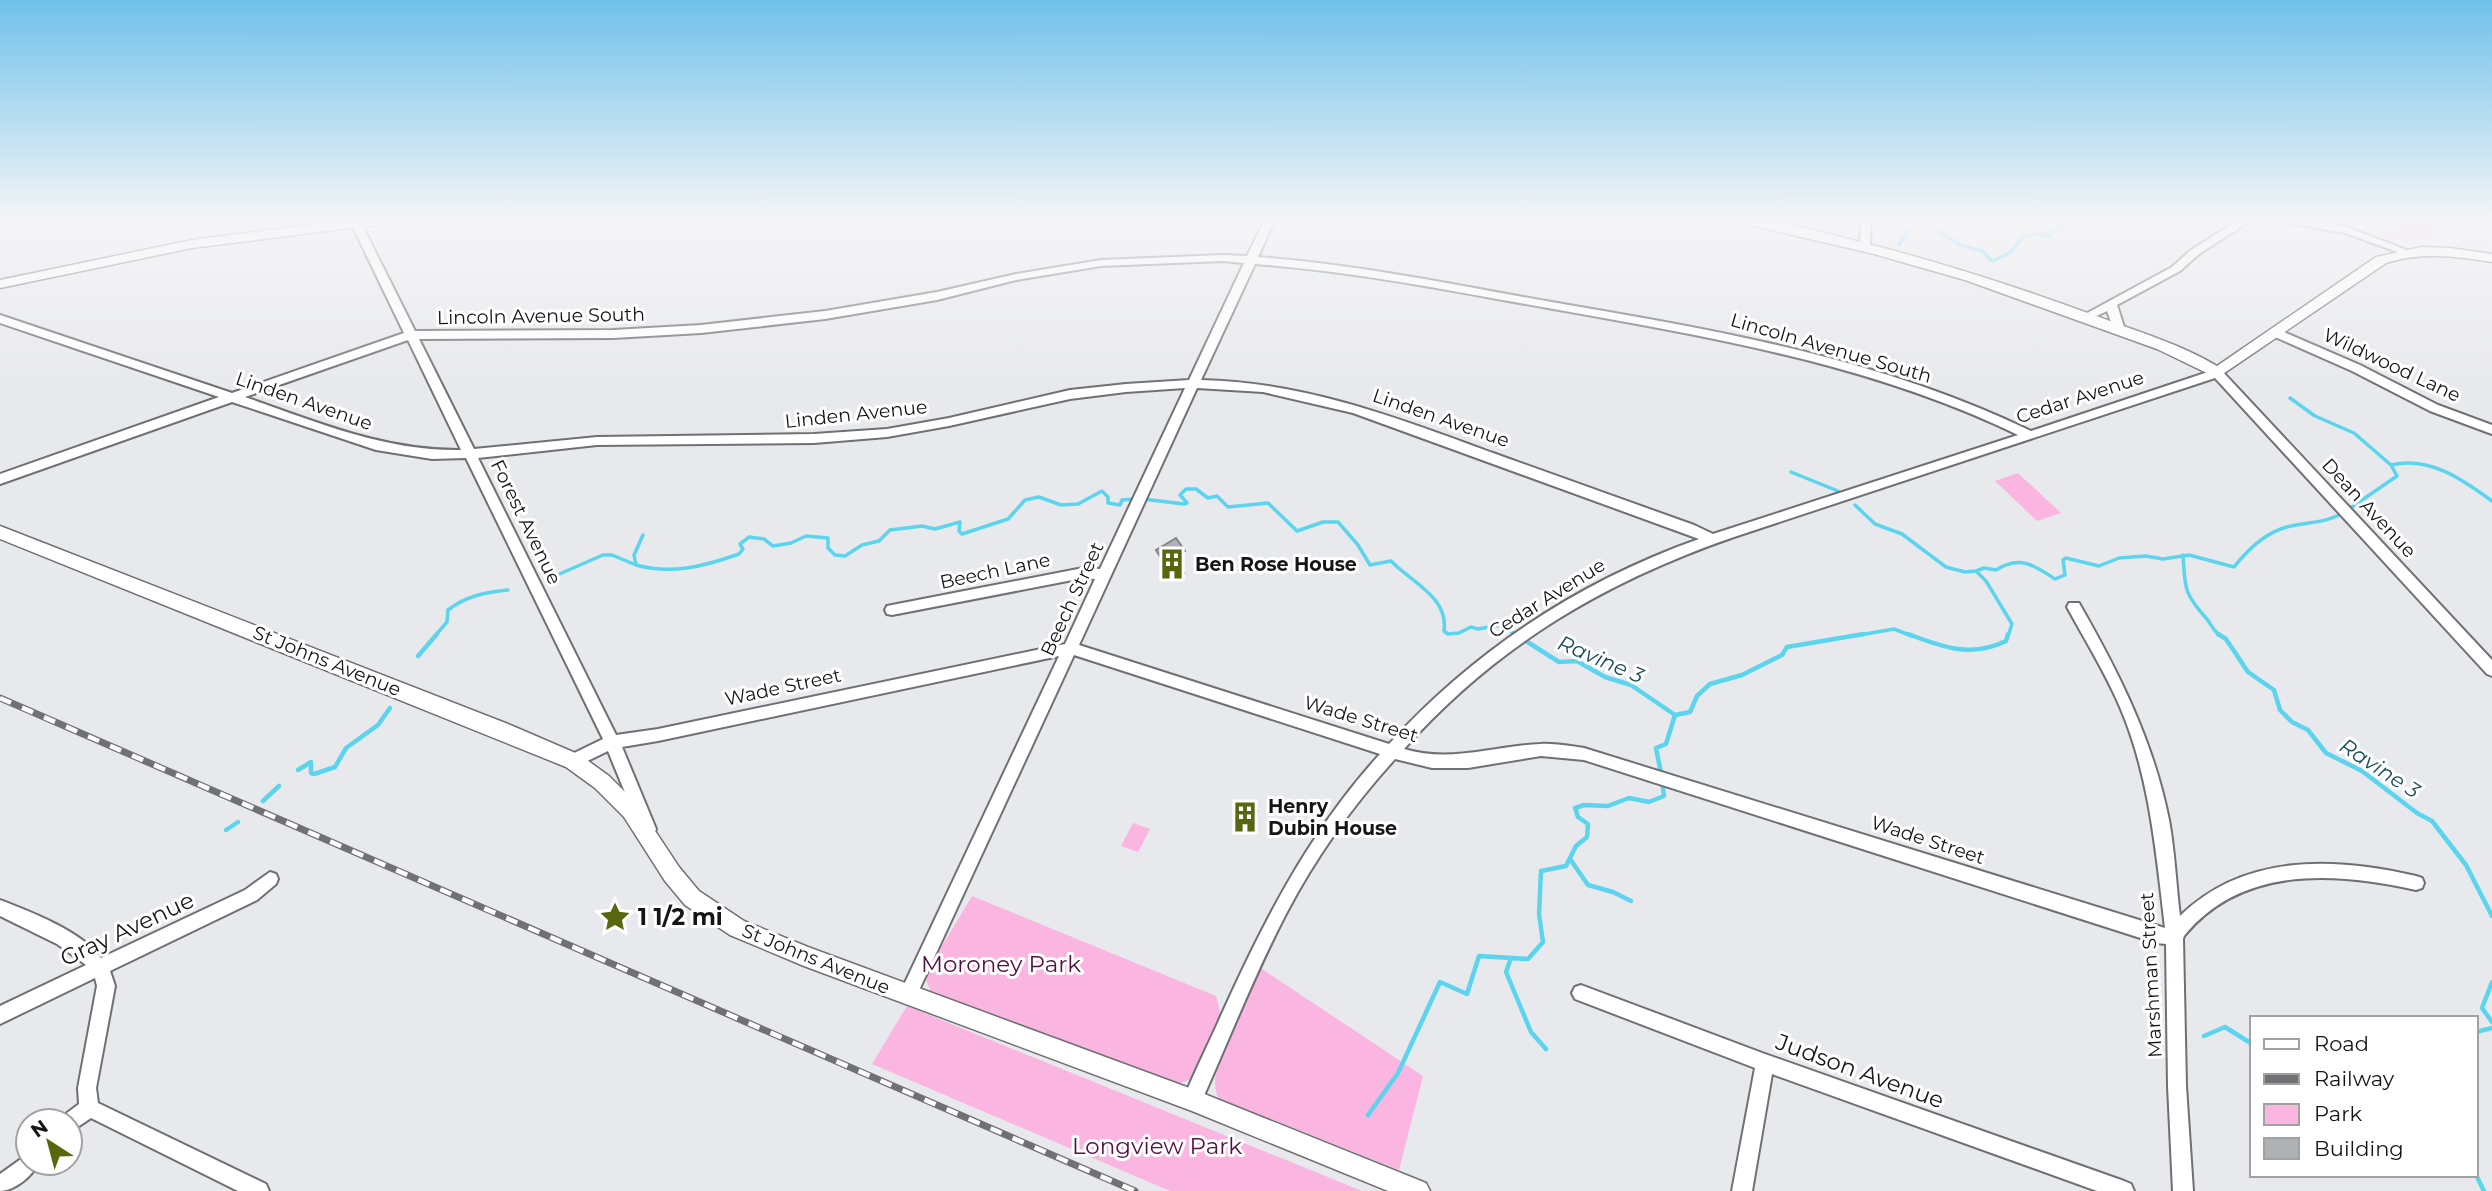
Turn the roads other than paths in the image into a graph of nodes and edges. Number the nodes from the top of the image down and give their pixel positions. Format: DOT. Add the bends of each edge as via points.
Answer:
graph roads {
  1 [pos="45,275"];
  2 [pos="381,275"];
  3 [pos="1031,275"];
  4 [pos="1244,275"];
  5 [pos="1375,275"];
  6 [pos="1964,275"];
  7 [pos="2166,275"];
  8 [pos="2359,275"];
  9 [pos="0,284"];
  10 [pos="2111,304"];
  11 [pos="2085,317"];
  12 [pos="0,319"];
  13 [pos="2119,330"];
  14 [pos="2277,333"];
  15 [pos="410,335"];
  16 [pos="2217,373"];
  17 [pos="1193,385"];
  18 [pos="232,397"];
  19 [pos="2492,430"];
  20 [pos="2029,435"];
  21 [pos="469,454"];
  22 [pos="0,480"];
  23 [pos="0,532"];
  24 [pos="1710,538"];
  25 [pos="1105,575"];
  26 [pos="2074,607"];
  27 [pos="892,610"];
  28 [pos="1071,648"];
  29 [pos="2492,670"];
  30 [pos="611,742"];
  31 [pos="1389,752"];
  32 [pos="573,761"];
  33 [pos="654,846"];
  34 [pos="270,879"];
  35 [pos="2416,883"];
  36 [pos="0,908"];
  37 [pos="2174,937"];
  38 [pos="100,967"];
  39 [pos="1581,993"];
  40 [pos="908,995"];
  41 [pos="0,1015"];
  42 [pos="1765,1063"];
  43 [pos="1192,1100"];
  44 [pos="89,1108"];
  45 [pos="84,1112"];
  46 [pos="14,1175"];
  47 [pos="0,1186"];
  48 [pos="258,1191"];
  49 [pos="1418,1191"];
  50 [pos="1742,1191"];
  51 [pos="2124,1191"];
  52 [pos="2183,1191"];
  1 -- 9 [label="street"];
  2 -- 15 [label="street, Forest Avenue"];
  3 -- 15 [label="street, Lincoln Avenue South" via="837,313 701,329"];
  4 -- 17 [label="street, Beech Street"];
  5 -- 20 [label="street, Lincoln Avenue South" via="1720,335 1796,353 1909,386"];
  6 -- 11 [label="street"];
  7 -- 10 [label="street"];
  8 -- 14 [label="street"];
  10 -- 11 [label="street"];
  10 -- 13 [label="street"];
  11 -- 13 [label="street"];
  12 -- 18 [label="street, Linden Avenue"];
  13 -- 16 [label="street"];
  14 -- 16 [label="street"];
  14 -- 19 [label="street, Wildwood Lane" via="2434,408"];
  15 -- 18 [label="street, Lincoln Avenue South"];
  15 -- 21 [label="street, Forest Avenue"];
  16 -- 20 [label="street, Cedar Avenue"];
  16 -- 29 [label="street, Dean Avenue"];
  17 -- 21 [label="street, Linden Avenue" via="1073,394 935,425 839,438 595,441"];
  17 -- 24 [label="street, Linden Avenue" via="1286,393 1353,408"];
  17 -- 25 [label="street, Beech Street"];
  18 -- 21 [label="street, Linden Avenue" via="404,453"];
  18 -- 22 [label="street, Lincoln Avenue South"];
  20 -- 24 [label="street, Cedar Avenue"];
  21 -- 30 [label="street, Forest Avenue"];
  23 -- 32 [label="street, St Johns Avenue"];
  24 -- 31 [label="street, Cedar Avenue" via="1624,575 1550,617 1488,661"];
  25 -- 27 [label="street, Beech Lane" via="1083,573"];
  25 -- 28 [label="street, Beech Street"];
  26 -- 37 [label="street, Marshman Street" via="2110,671 2144,754 2161,821"];
  28 -- 30 [label="street, Wade Street"];
  28 -- 31 [label="street, Wade Street"];
  28 -- 40 [label="street, Beech Street"];
  30 -- 32 [label="street, Wade Street"];
  30 -- 33 [label="street, Forest Avenue" via="634,788"];
  31 -- 37 [label="street, Wade Street" via="1432,761 1468,761 1541,750 1584,754"];
  31 -- 43 [label="street, Cedar Avenue" via="1298,877 1247,974"];
  32 -- 33 [label="street, St Johns Avenue" via="631,811"];
  33 -- 40 [label="street, St Johns Avenue" via="692,898 737,928"];
  34 -- 38 [label="street, Gray Avenue" via="251,895"];
  35 -- 37 [label="street" via="2361,872 2287,871 2236,886 2205,905"];
  36 -- 38 [label="street" via="86,951"];
  37 -- 52 [label="street, Marshman Street"];
  38 -- 41 [label="street, Gray Avenue"];
  38 -- 44 [label="street" via="106,986 87,1088"];
  39 -- 42 [label="street, Judson Avenue"];
  40 -- 43 [label="street, St Johns Avenue"];
  42 -- 50 [label="street"];
  42 -- 51 [label="street, Judson Avenue"];
  43 -- 49 [label="street, St Johns Avenue"];
  44 -- 45 [label="street"];
  44 -- 48 [label="street"];
  46 -- 47 [label="street"];
}
